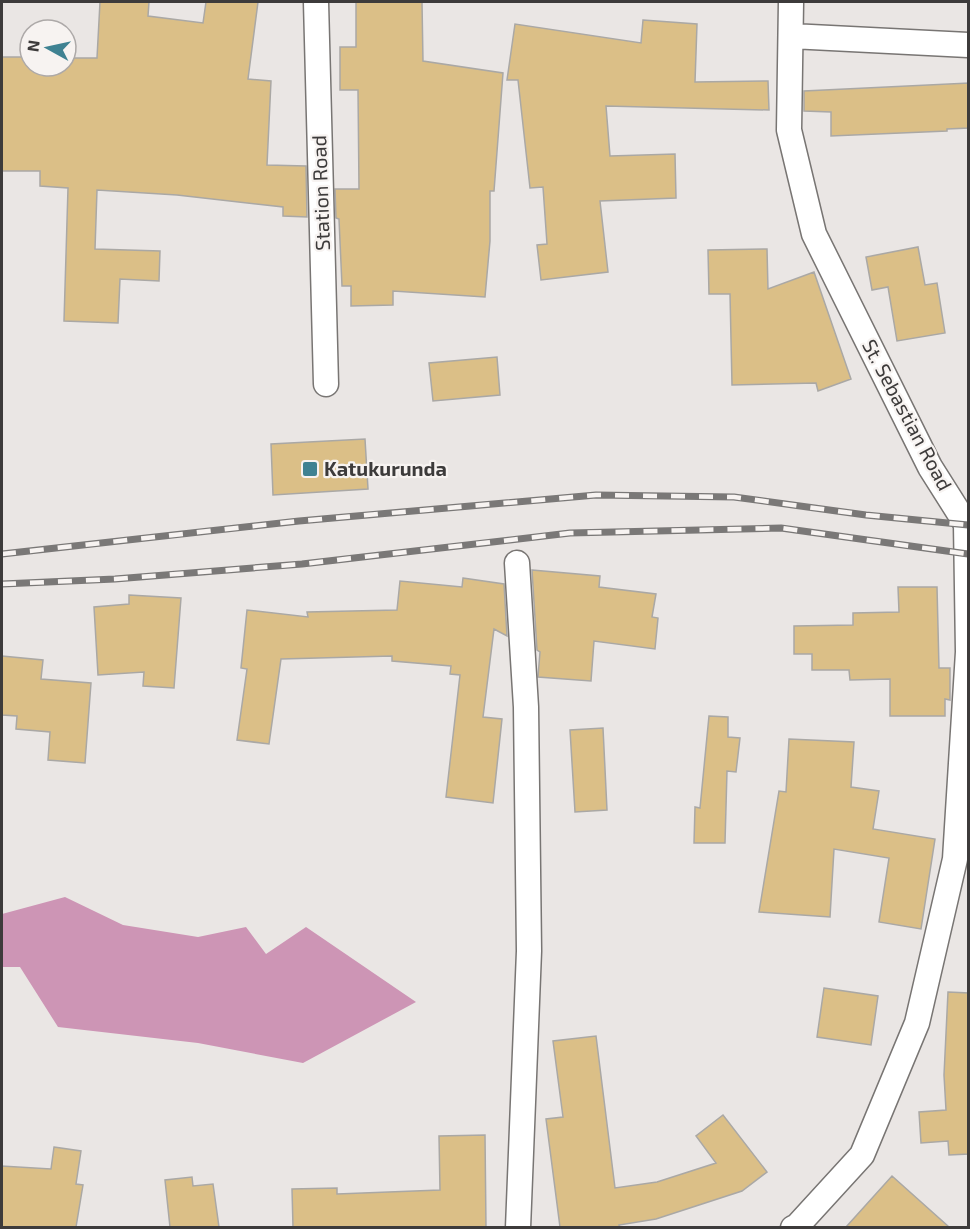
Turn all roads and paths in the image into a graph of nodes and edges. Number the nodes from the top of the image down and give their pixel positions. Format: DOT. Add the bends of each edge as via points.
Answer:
graph roads {
  1 [pos="316,2"];
  2 [pos="791,2"];
  3 [pos="791,36"];
  4 [pos="969,45"];
  5 [pos="326,384"];
  6 [pos="517,563"];
  7 [pos="518,1227"];
  8 [pos="793,1227"];
  1 -- 5 [label="street, Station Road"];
  2 -- 3 [label="street, St. Sebastian Road"];
  3 -- 4 [label="street"];
  3 -- 8 [label="street, St. Sebastian Road" via="789,130 814,234 930,466 966,524 969,652 955,859 917,1023 862,1155"];
  6 -- 7 [label="street" via="526,707 529,951"];
}
